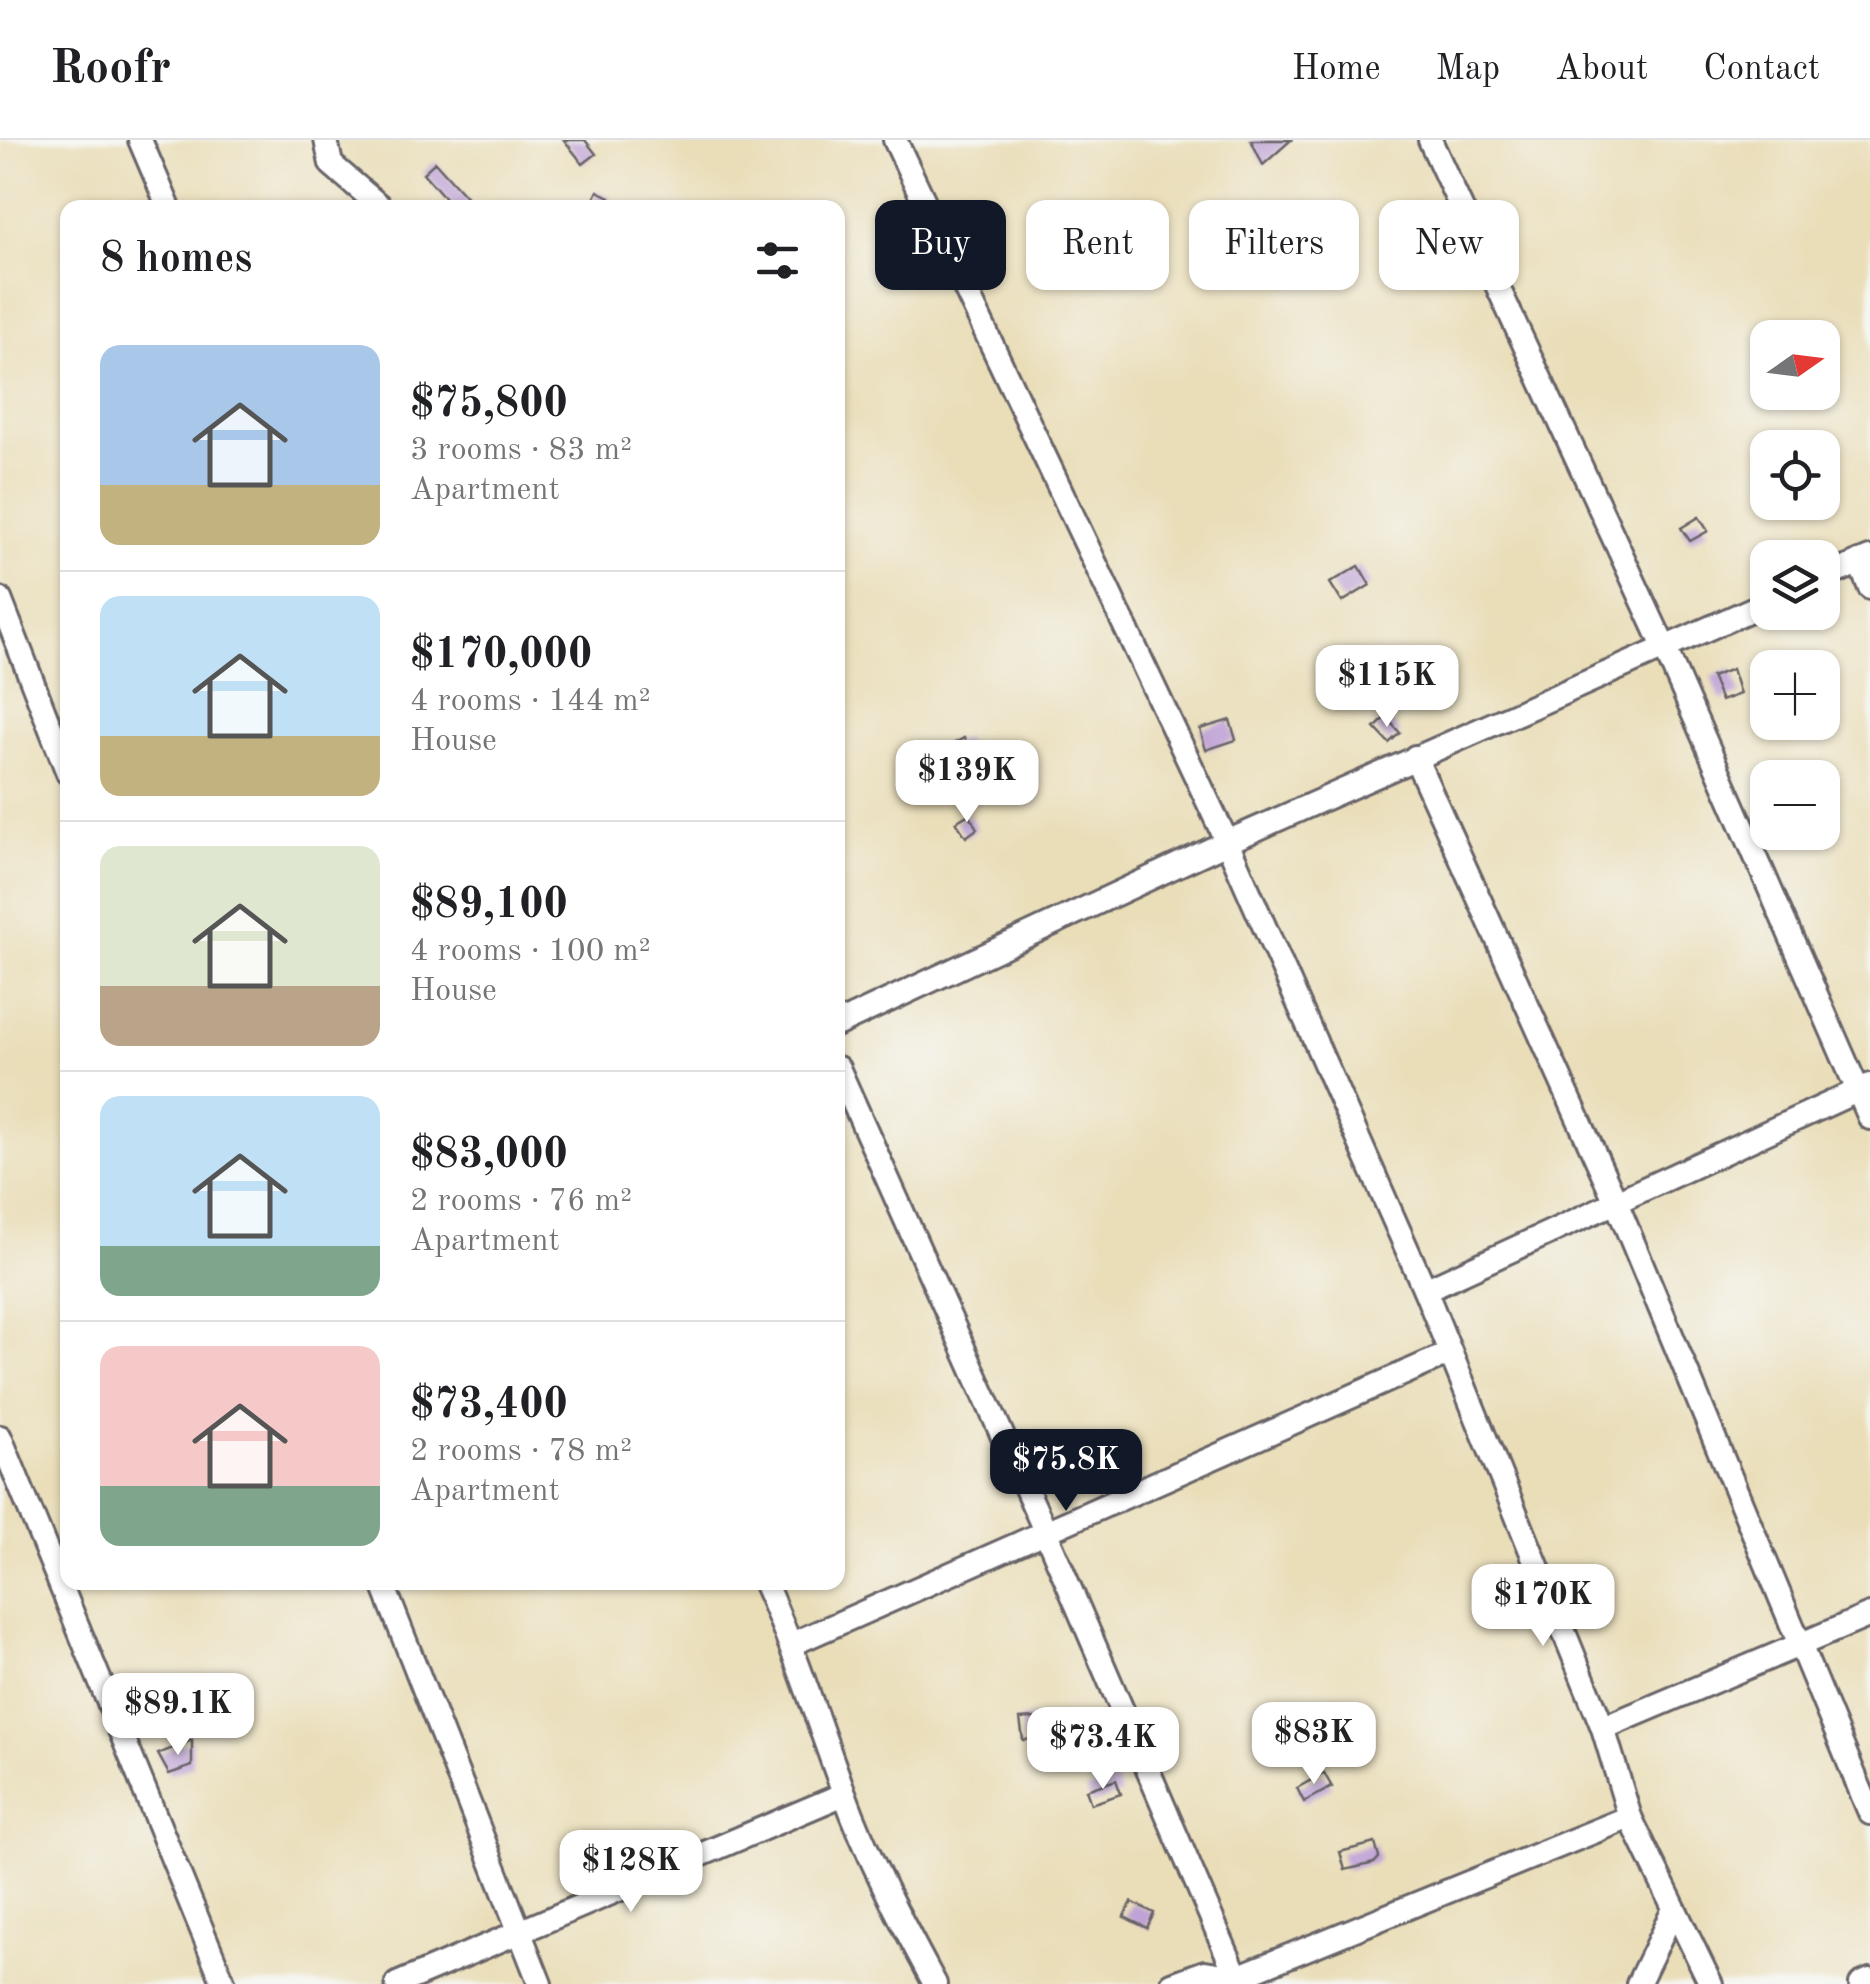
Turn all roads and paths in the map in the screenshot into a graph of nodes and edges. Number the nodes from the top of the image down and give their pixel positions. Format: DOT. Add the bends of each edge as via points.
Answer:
graph roads {
  1 [pos="140,140"];
  2 [pos="326,140"];
  3 [pos="895,140"];
  4 [pos="1430,140"];
  5 [pos="166,200"];
  6 [pos="373,200"];
  7 [pos="1865,560"];
  8 [pos="1840,570"];
  9 [pos="1870,588"];
  10 [pos="0,599"];
  11 [pos="1750,610"];
  12 [pos="1665,649"];
  13 [pos="60,753"];
  14 [pos="1414,757"];
  15 [pos="1227,842"];
  16 [pos="845,1021"];
  17 [pos="845,1084"];
  18 [pos="1864,1088"];
  19 [pos="1870,1118"];
  20 [pos="1616,1202"];
  21 [pos="1425,1290"];
  22 [pos="1450,1352"];
  23 [pos="0,1437"];
  24 [pos="1046,1533"];
  25 [pos="60,1584"];
  26 [pos="63,1590"];
  27 [pos="385,1590"];
  28 [pos="768,1590"];
  29 [pos="1870,1615"];
  30 [pos="792,1644"];
  31 [pos="1800,1645"];
  32 [pos="1604,1728"];
  33 [pos="844,1794"];
  34 [pos="1870,1814"];
  35 [pos="1630,1817"];
  36 [pos="1674,1909"];
  37 [pos="520,1935"];
  38 [pos="1238,1980"];
  39 [pos="1870,1980"];
  40 [pos="224,1984"];
  41 [pos="397,1984"];
  42 [pos="540,1984"];
  43 [pos="935,1984"];
  44 [pos="1172,1984"];
  45 [pos="1638,1984"];
  46 [pos="1712,1984"];
  47 [pos="1861,1984"];
  1 -- 5 [label="street"];
  2 -- 6 [label="street" via="331,164"];
  3 -- 15 [label="street"];
  4 -- 12 [label="street"];
  7 -- 8 [label="street"];
  7 -- 9 [label="street"];
  10 -- 13 [label="street"];
  11 -- 12 [label="street"];
  12 -- 14 [label="street"];
  12 -- 18 [label="street"];
  14 -- 15 [label="street"];
  14 -- 20 [label="street"];
  15 -- 16 [label="street"];
  15 -- 21 [label="street"];
  17 -- 24 [label="street"];
  18 -- 19 [label="street"];
  18 -- 20 [label="street"];
  20 -- 21 [label="street"];
  20 -- 31 [label="street"];
  21 -- 22 [label="street"];
  22 -- 24 [label="street"];
  22 -- 32 [label="street"];
  23 -- 25 [label="street"];
  24 -- 30 [label="street"];
  24 -- 38 [label="street"];
  26 -- 40 [label="street"];
  27 -- 37 [label="street"];
  28 -- 30 [label="street"];
  29 -- 31 [label="street"];
  30 -- 33 [label="street"];
  31 -- 32 [label="street"];
  31 -- 34 [label="street"];
  32 -- 35 [label="street"];
  33 -- 37 [label="street"];
  33 -- 43 [label="street"];
  35 -- 36 [label="street"];
  35 -- 38 [label="street"];
  36 -- 45 [label="street"];
  36 -- 46 [label="street"];
  37 -- 41 [label="street"];
  37 -- 42 [label="street"];
  38 -- 44 [label="street" via="1205,1972"];
  39 -- 47 [label="street"];
}
